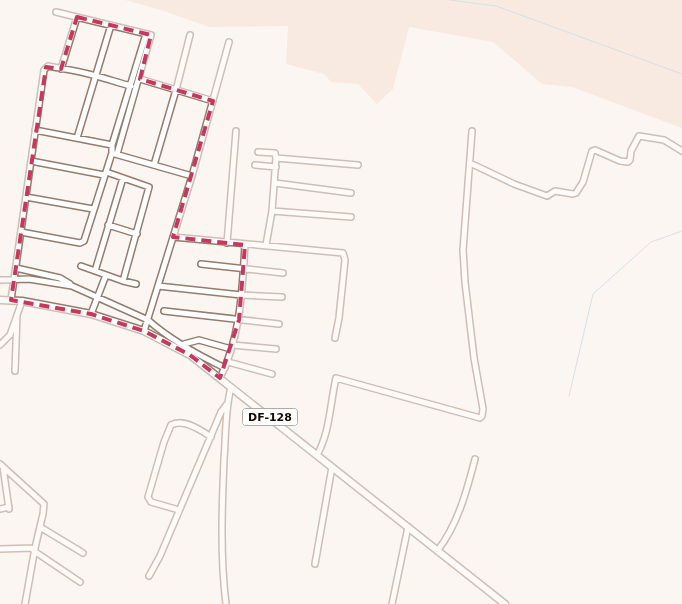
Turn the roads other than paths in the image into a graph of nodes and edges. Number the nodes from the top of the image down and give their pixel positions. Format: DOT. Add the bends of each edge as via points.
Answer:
graph roads {
  1 [pos="56,12"];
  2 [pos="77,17"];
  3 [pos="110,25"];
  4 [pos="146,34"];
  5 [pos="190,35"];
  6 [pos="229,42"];
  7 [pos="61,69"];
  8 [pos="96,76"];
  9 [pos="140,79"];
  10 [pos="131,86"];
  11 [pos="176,90"];
  12 [pos="213,101"];
  13 [pos="35,130"];
  14 [pos="236,131"];
  15 [pos="472,131"];
  16 [pos="77,138"];
  17 [pos="112,145"];
  18 [pos="682,151"];
  19 [pos="258,152"];
  20 [pos="114,154"];
  21 [pos="276,158"];
  22 [pos="31,161"];
  23 [pos="470,163"];
  24 [pos="154,165"];
  25 [pos="255,165"];
  26 [pos="358,165"];
  27 [pos="276,167"];
  28 [pos="106,174"];
  29 [pos="192,176"];
  30 [pos="123,178"];
  31 [pos="275,183"];
  32 [pos="351,193"];
  33 [pos="26,197"];
  34 [pos="93,209"];
  35 [pos="272,211"];
  36 [pos="351,217"];
  37 [pos="108,225"];
  38 [pos="21,232"];
  39 [pos="137,234"];
  40 [pos="173,237"];
  41 [pos="227,243"];
  42 [pos="245,244"];
  43 [pos="266,245"];
  44 [pos="201,264"];
  45 [pos="81,266"];
  46 [pos="16,268"];
  47 [pos="244,268"];
  48 [pos="95,271"];
  49 [pos="283,273"];
  50 [pos="106,275"];
  51 [pos="14,279"];
  52 [pos="0,280"];
  53 [pos="123,280"];
  54 [pos="136,284"];
  55 [pos="72,286"];
  56 [pos="158,286"];
  57 [pos="241,295"];
  58 [pos="282,297"];
  59 [pos="96,298"];
  60 [pos="0,300"];
  61 [pos="11,300"];
  62 [pos="22,301"];
  63 [pos="164,311"];
  64 [pos="91,314"];
  65 [pos="17,315"];
  66 [pos="148,320"];
  67 [pos="239,320"];
  68 [pos="279,324"];
  69 [pos="144,331"];
  70 [pos="335,338"];
  71 [pos="184,344"];
  72 [pos="0,345"];
  73 [pos="232,347"];
  74 [pos="276,350"];
  75 [pos="228,362"];
  76 [pos="225,368"];
  77 [pos="15,371"];
  78 [pos="272,374"];
  79 [pos="220,378"];
  80 [pos="232,387"];
  81 [pos="227,404"];
  82 [pos="211,436"];
  83 [pos="317,455"];
  84 [pos="475,459"];
  85 [pos="1,466"];
  86 [pos="332,467"];
  87 [pos="0,509"];
  88 [pos="179,510"];
  89 [pos="40,527"];
  90 [pos="408,527"];
  91 [pos="0,549"];
  92 [pos="35,550"];
  93 [pos="438,550"];
  94 [pos="83,553"];
  95 [pos="315,564"];
  96 [pos="150,576"];
  97 [pos="80,582"];
  98 [pos="25,604"];
  99 [pos="226,604"];
  100 [pos="392,604"];
  101 [pos="505,604"];
  1 -- 2 [label="street"];
  2 -- 3 [label="street"];
  2 -- 7 [label="street"];
  3 -- 4 [label="street"];
  3 -- 8 [label="street"];
  4 -- 9 [label="street" via="151,35"];
  4 -- 10 [label="street"];
  5 -- 11 [label="street"];
  6 -- 12 [label="street"];
  7 -- 8 [label="street"];
  7 -- 13 [label="street" via="48,66 44,70"];
  8 -- 10 [label="street"];
  8 -- 16 [label="street"];
  9 -- 11 [label="street"];
  9 -- 20 [label="street"];
  10 -- 17 [label="street"];
  11 -- 12 [label="street"];
  11 -- 24 [label="street"];
  12 -- 29 [label="street"];
  13 -- 16 [label="street"];
  13 -- 22 [label="street"];
  14 -- 41 [label="street"];
  15 -- 23 [label="street"];
  16 -- 17 [label="street"];
  17 -- 20 [label="street"];
  18 -- 23 [label="street" via="664,140 640,136 628,162 595,150 576,193 558,191 547,196"];
  19 -- 21 [label="street" via="275,154"];
  20 -- 24 [label="street"];
  20 -- 28 [label="street"];
  21 -- 26 [label="street"];
  21 -- 27 [label="street"];
  22 -- 28 [label="street"];
  22 -- 33 [label="street"];
  23 -- 83 [label="street" via="463,250 482,416 336,378 326,432"];
  24 -- 29 [label="street"];
  25 -- 27 [label="street"];
  27 -- 31 [label="street"];
  28 -- 30 [label="street"];
  28 -- 34 [label="street"];
  29 -- 40 [label="street"];
  30 -- 37 [label="street"];
  30 -- 39 [label="street" via="149,186"];
  31 -- 32 [label="street"];
  31 -- 35 [label="street"];
  33 -- 34 [label="street"];
  33 -- 38 [label="street"];
  34 -- 38 [label="street" via="82,243"];
  35 -- 36 [label="street"];
  35 -- 43 [label="street"];
  37 -- 39 [label="street"];
  37 -- 48 [label="street"];
  38 -- 46 [label="street"];
  39 -- 53 [label="street"];
  40 -- 41 [label="street"];
  40 -- 56 [label="street"];
  41 -- 42 [label="street"];
  42 -- 43 [label="street"];
  42 -- 47 [label="street"];
  43 -- 70 [label="street" via="343,253 345,260"];
  44 -- 47 [label="street"];
  45 -- 48 [label="street"];
  46 -- 51 [label="street"];
  46 -- 55 [label="street" via="60,278"];
  47 -- 49 [label="street"];
  47 -- 57 [label="street"];
  48 -- 50 [label="street"];
  50 -- 53 [label="street"];
  50 -- 59 [label="street"];
  51 -- 52 [label="street"];
  51 -- 55 [label="street"];
  51 -- 61 [label="street"];
  53 -- 54 [label="street"];
  55 -- 59 [label="street"];
  56 -- 57 [label="street"];
  56 -- 66 [label="street"];
  57 -- 58 [label="street"];
  57 -- 67 [label="street"];
  59 -- 64 [label="street"];
  59 -- 66 [label="street"];
  60 -- 61 [label="main road, DF-128 / DF-128"];
  61 -- 62 [label="main road, DF-128 / DF-128"];
  62 -- 64 [label="main road, DF-128 / DF-128"];
  62 -- 65 [label="street"];
  63 -- 67 [label="street"];
  64 -- 69 [label="main road, DF-128 / DF-128"];
  65 -- 72 [label="street" via="10,335"];
  65 -- 77 [label="street"];
  66 -- 69 [label="street"];
  66 -- 71 [label="street"];
  67 -- 68 [label="street"];
  67 -- 73 [label="street"];
  69 -- 79 [label="main road, DF-128 / DF-128" via="190,355"];
  71 -- 73 [label="street" via="199,340"];
  71 -- 76 [label="street"];
  73 -- 74 [label="street"];
  73 -- 75 [label="street"];
  75 -- 76 [label="street"];
  75 -- 78 [label="street"];
  76 -- 79 [label="street"];
  79 -- 80 [label="main road, DF-128 / DF-128"];
  80 -- 81 [label="street"];
  80 -- 83 [label="main road, DF-128 / DF-128"];
  81 -- 82 [label="street"];
  81 -- 99 [label="street" via="222,538"];
  82 -- 88 [label="street"];
  82 -- 88 [label="street" via="177,422 171,425 148,497 151,502"];
  83 -- 86 [label="main road, DF-128 / DF-128"];
  84 -- 93 [label="street" via="466,492 447,538"];
  85 -- 87 [label="street" via="9,508"];
  85 -- 89 [label="street" via="44,504"];
  86 -- 90 [label="main road, DF-128 / DF-128"];
  86 -- 95 [label="street"];
  88 -- 96 [label="street"];
  89 -- 92 [label="street"];
  89 -- 94 [label="street"];
  90 -- 93 [label="main road, DF-128 / DF-128"];
  90 -- 100 [label="street"];
  91 -- 92 [label="street"];
  92 -- 97 [label="street"];
  92 -- 98 [label="street"];
  93 -- 101 [label="main road, DF-128 / DF-128"];
}
